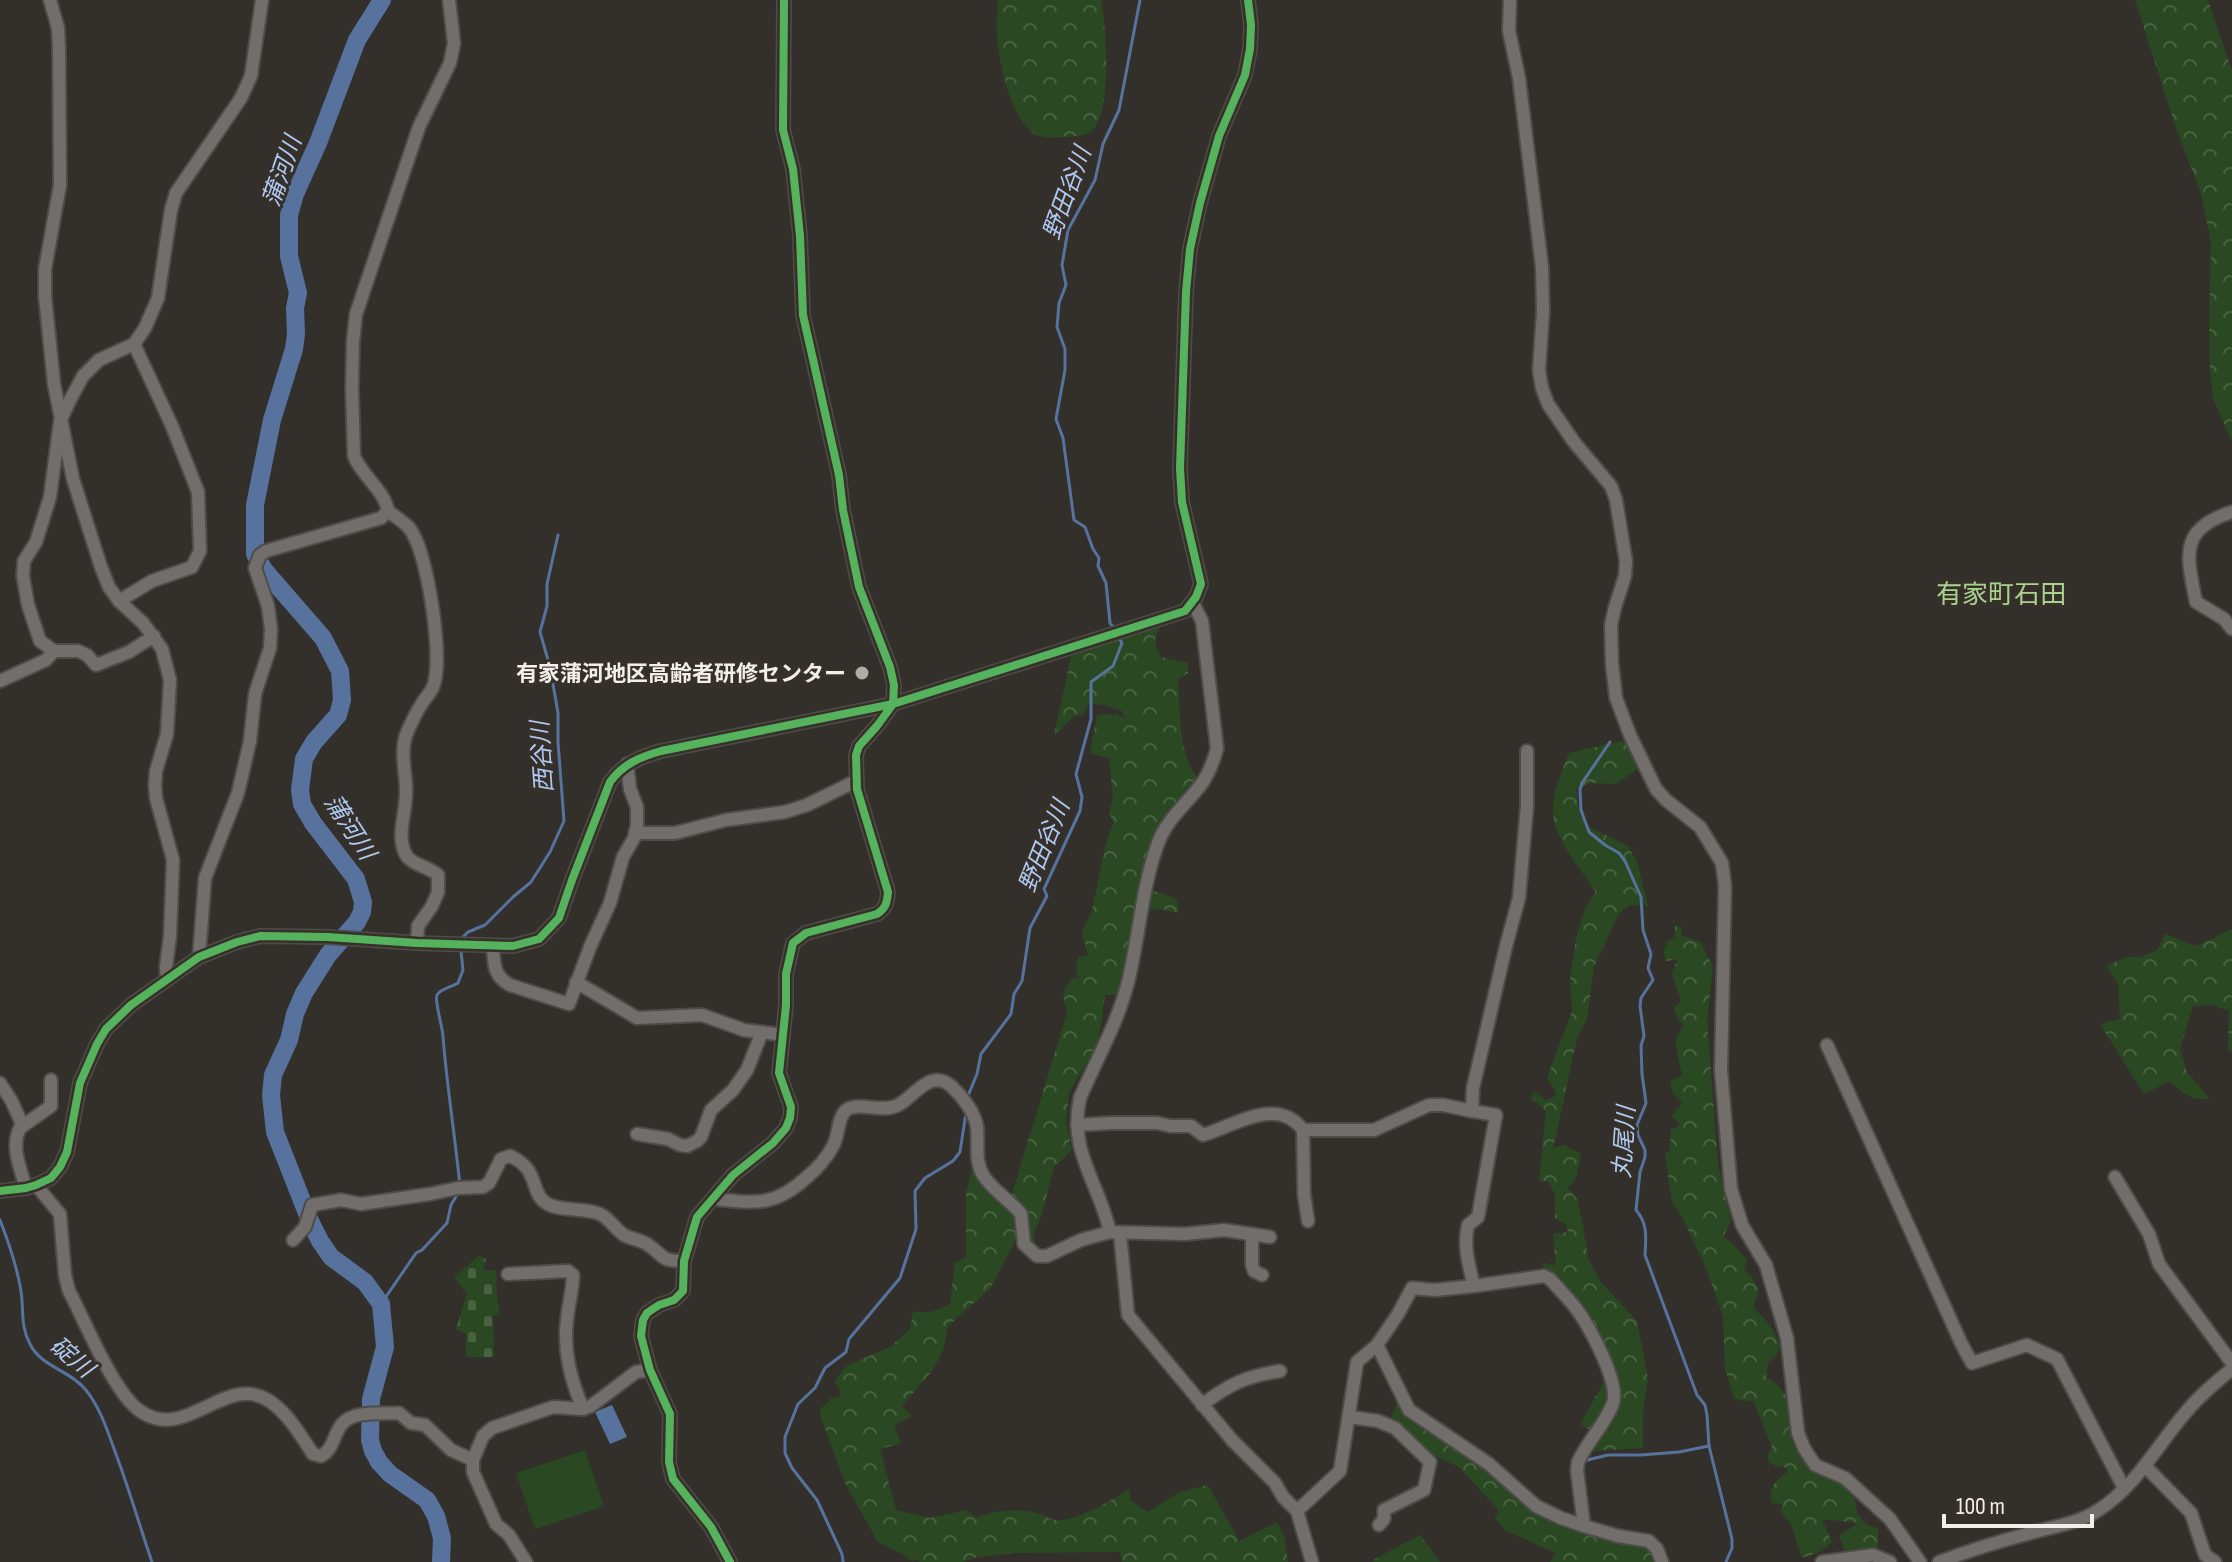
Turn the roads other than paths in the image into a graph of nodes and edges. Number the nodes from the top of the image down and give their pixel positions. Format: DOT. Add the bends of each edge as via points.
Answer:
graph roads {
  1 [pos="50,0"];
  2 [pos="262,0"];
  3 [pos="449,0"];
  4 [pos="784,0"];
  5 [pos="1248,0"];
  6 [pos="1510,0"];
  7 [pos="134,344"];
  8 [pos="60,422"];
  9 [pos="388,511"];
  10 [pos="2232,512"];
  11 [pos="119,601"];
  12 [pos="1193,603"];
  13 [pos="2232,629"];
  14 [pos="154,636"];
  15 [pos="54,651"];
  16 [pos="0,681"];
  17 [pos="893,704"];
  18 [pos="1527,751"];
  19 [pos="627,764"];
  20 [pos="856,781"];
  21 [pos="635,833"];
  22 [pos="417,943"];
  23 [pos="493,946"];
  24 [pos="199,957"];
  25 [pos="167,979"];
  26 [pos="576,982"];
  27 [pos="762,1032"];
  28 [pos="783,1035"];
  29 [pos="1827,1045"];
  30 [pos="51,1080"];
  31 [pos="0,1083"];
  32 [pos="51,1106"];
  33 [pos="75,1107"];
  34 [pos="1472,1111"];
  35 [pos="1077,1125"];
  36 [pos="23,1126"];
  37 [pos="1303,1130"];
  38 [pos="637,1134"];
  39 [pos="2115,1177"];
  40 [pos="31,1187"];
  41 [pos="0,1191"];
  42 [pos="714,1199"];
  43 [pos="1308,1221"];
  44 [pos="1115,1233"];
  45 [pos="1252,1234"];
  46 [pos="1270,1237"];
  47 [pos="293,1240"];
  48 [pos="684,1261"];
  49 [pos="508,1274"];
  50 [pos="1262,1275"];
  51 [pos="1474,1286"];
  52 [pos="1377,1345"];
  53 [pos="2232,1366"];
  54 [pos="650,1370"];
  55 [pos="1280,1371"];
  56 [pos="1202,1405"];
  57 [pos="583,1409"];
  58 [pos="1350,1417"];
  59 [pos="473,1460"];
  60 [pos="2146,1467"];
  61 [pos="2124,1488"];
  62 [pos="1297,1511"];
  63 [pos="1379,1525"];
  64 [pos="1584,1526"];
  65 [pos="526,1562"];
  66 [pos="730,1562"];
  67 [pos="1312,1562"];
  68 [pos="1662,1562"];
  69 [pos="1822,1562"];
  70 [pos="1890,1562"];
  71 [pos="1920,1562"];
  72 [pos="1939,1562"];
  73 [pos="2215,1562"];
  1 -- 8 [label="street" via="59,38 60,185 45,296"];
  2 -- 7 [label="street" via="251,76 176,193 158,298"];
  3 -- 9 [label="street" via="454,43 450,63 419,127 356,314 354,456"];
  4 -- 17 [label="street" via="783,130 793,169 803,315 859,587 890,667"];
  5 -- 12 [label="street" via="1245,75 1219,136 1187,278 1180,468 1182,502 1201,577"];
  6 -- 71 [label="street" via="1509,31 1542,267 1542,388 1574,442 1611,486 1626,561 1611,625 1616,698 1656,789 1700,827 1722,863 1721,1070 1731,1189 1742,1225 1766,1265 1787,1338 1804,1448 1815,1465 1845,1478 1890,1519"];
  7 -- 8 [label="street" via="99,360 83,376"];
  7 -- 11 [label="street" via="198,492 200,551 192,567 152,581"];
  8 -- 11 [label="street" via="96,552"];
  8 -- 15 [label="street" via="50,497 23,576 40,641"];
  9 -- 22 [label="street" via="415,537 425,568 437,654 434,686 405,740 404,850 410,861 438,875 438,892 418,926"];
  9 -- 24 [label="street" via="381,518 266,551 258,562 270,648 255,694 238,793 205,878"];
  10 -- 13 [label="street" via="2209,520 2187,553 2196,602"];
  11 -- 14 [label="street"];
  12 -- 17 [label="street" via="1185,611"];
  12 -- 35 [label="street" via="1202,621 1217,748 1202,782 1177,810 1157,845 1129,979 1080,1098"];
  14 -- 15 [label="street" via="96,665 78,651"];
  14 -- 25 [label="street" via="170,680 167,734 155,785 173,860"];
  15 -- 16 [label="street"];
  17 -- 19 [label="street" via="661,751"];
  17 -- 20 [label="street" via="859,746"];
  18 -- 34 [label="street" via="1519,898"];
  19 -- 21 [label="street" via="638,816"];
  19 -- 23 [label="street" via="610,782 559,918 539,939"];
  20 -- 21 [label="street" via="785,812 675,833"];
  20 -- 28 [label="street" via="887,903 877,914 806,933 793,943"];
  21 -- 26 [label="street"];
  22 -- 23 [label="street"];
  22 -- 24 [label="street" via="260,936"];
  23 -- 26 [label="street" via="497,975 510,985 569,1004"];
  24 -- 25 [label="street"];
  25 -- 33 [label="street" via="106,1029 80,1083"];
  26 -- 27 [label="street" via="637,1018 702,1015"];
  27 -- 28 [label="street"];
  27 -- 38 [label="street" via="747,1070 711,1110 697,1141 687,1146"];
  28 -- 42 [label="street" via="779,1073 791,1107 786,1128"];
  29 -- 61 [label="street" via="1972,1363 2027,1345 2057,1359"];
  30 -- 32 [label="street"];
  31 -- 36 [label="street"];
  32 -- 33 [label="street"];
  32 -- 36 [label="street"];
  33 -- 40 [label="street" via="60,1167"];
  34 -- 37 [label="street" via="1429,1105 1374,1130"];
  34 -- 51 [label="street" via="1496,1115 1478,1217 1465,1235"];
  35 -- 37 [label="street" via="1157,1123 1191,1126 1203,1135 1274,1114 1292,1118"];
  35 -- 44 [label="street" via="1079,1148"];
  36 -- 40 [label="street" via="15,1139"];
  37 -- 43 [label="street"];
  39 -- 53 [label="street" via="2149,1234 2159,1264"];
  40 -- 41 [label="street"];
  40 -- 59 [label="street" via="60,1214 69,1291 116,1383 137,1409 154,1419 181,1419 232,1395 254,1395 270,1402 313,1454 321,1456 351,1418 399,1413"];
  42 -- 44 [label="street" via="778,1199 819,1166 837,1139 843,1114 851,1108 890,1108 937,1081 950,1085 970,1108 977,1126 979,1166 1021,1214 1024,1244 1032,1253 1047,1256 1081,1240"];
  42 -- 48 [label="street" via="697,1217"];
  44 -- 45 [label="street"];
  44 -- 56 [label="street" via="1128,1315"];
  45 -- 46 [label="street"];
  45 -- 50 [label="street" via="1252,1265"];
  47 -- 48 [label="street" via="305,1227 312,1205 341,1200 361,1204 483,1187 501,1159 510,1156 530,1171 546,1204 602,1215 661,1258"];
  48 -- 54 [label="street" via="680,1296 643,1320 641,1336"];
  49 -- 57 [label="street" via="573,1275 568,1364"];
  51 -- 52 [label="street" via="1412,1288"];
  51 -- 64 [label="street" via="1544,1276 1576,1308 1593,1337 1615,1391 1613,1404 1578,1462"];
  52 -- 58 [label="street" via="1357,1362"];
  52 -- 64 [label="street" via="1409,1410 1489,1464 1536,1506"];
  53 -- 60 [label="street" via="2187,1410"];
  54 -- 57 [label="street" via="636,1372"];
  54 -- 66 [label="street" via="670,1414 673,1479 711,1527"];
  55 -- 56 [label="street" via="1235,1382"];
  56 -- 62 [label="street"];
  57 -- 59 [label="street" via="553,1407 492,1428"];
  58 -- 62 [label="street" via="1340,1471"];
  58 -- 63 [label="street" via="1395,1428 1430,1462 1424,1490 1384,1510"];
  59 -- 65 [label="street" via="473,1472 496,1524"];
  60 -- 61 [label="street"];
  60 -- 73 [label="street" via="2191,1513 2205,1555"];
  61 -- 72 [label="street" via="2076,1521"];
  62 -- 67 [label="street"];
  64 -- 68 [label="street" via="1649,1541"];
  69 -- 70 [label="street" via="1873,1555"];
}
